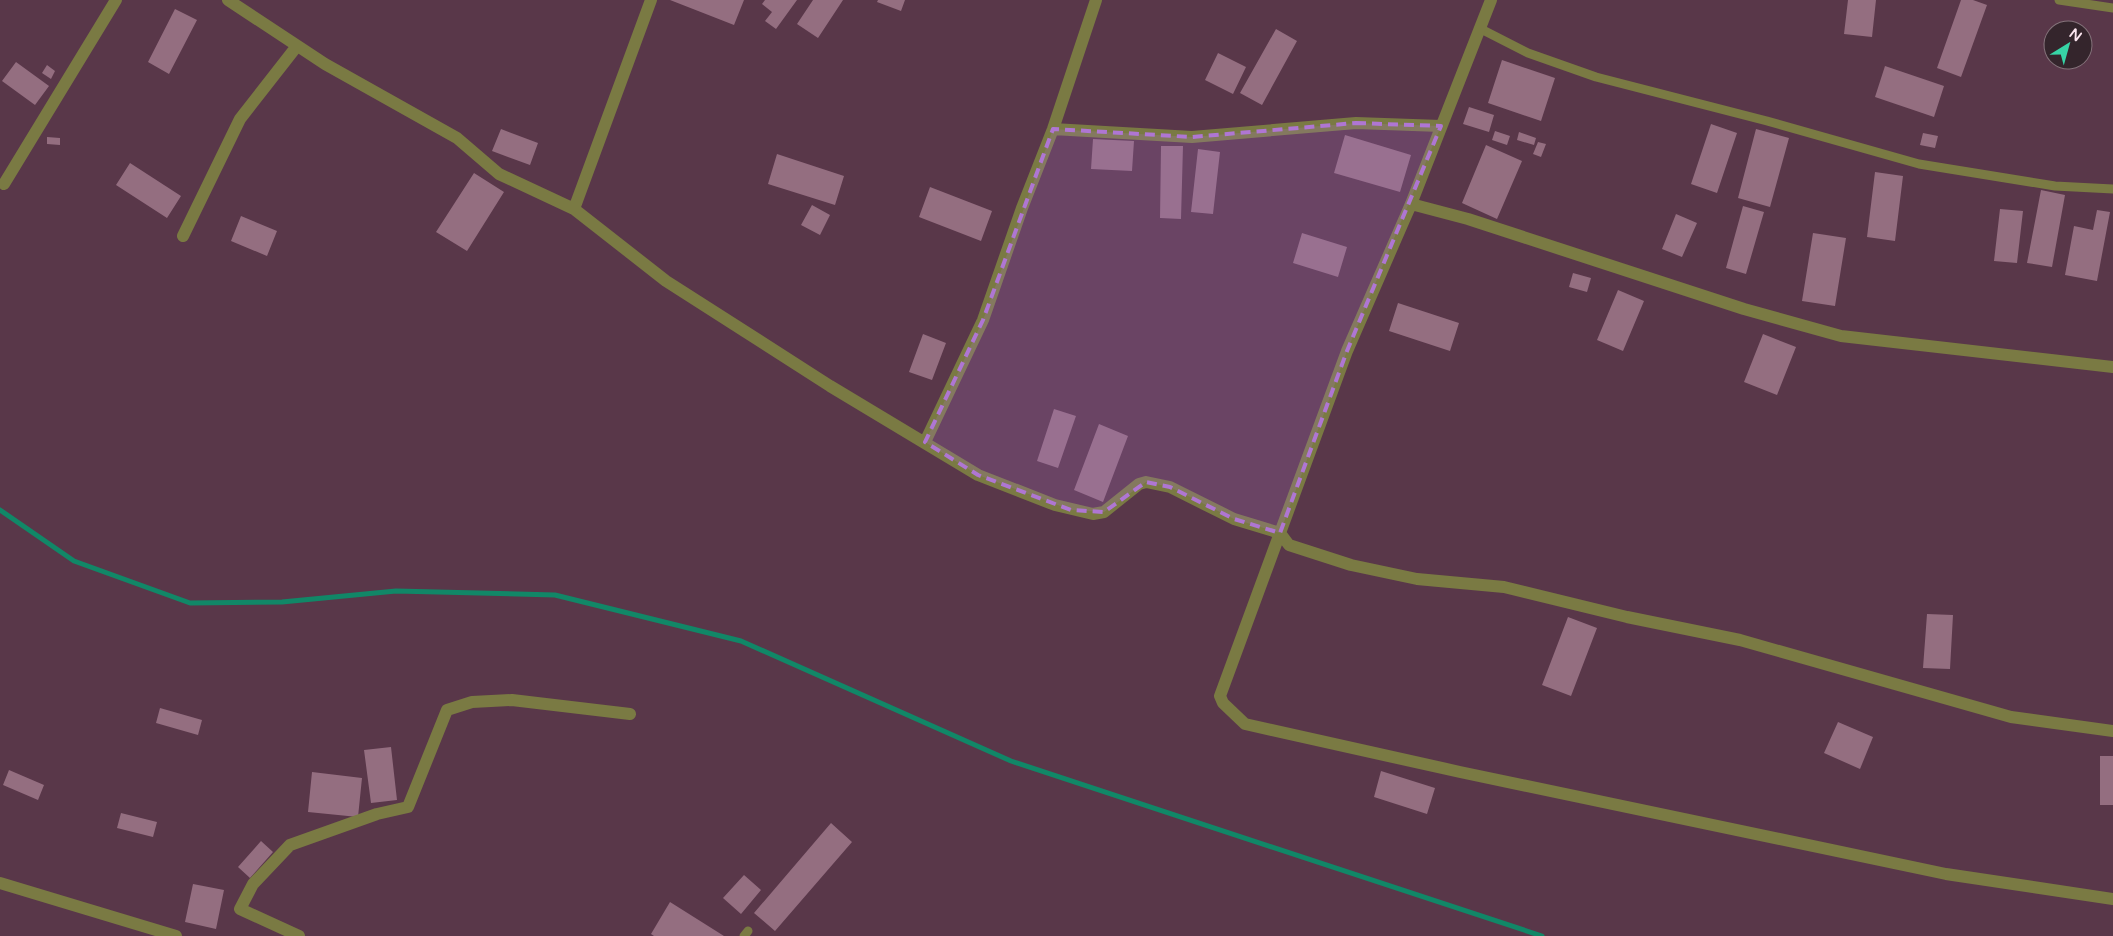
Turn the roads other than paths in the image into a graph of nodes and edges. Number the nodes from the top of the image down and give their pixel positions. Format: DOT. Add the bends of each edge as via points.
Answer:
graph roads {
  1 [pos="116,0"];
  2 [pos="228,0"];
  3 [pos="651,0"];
  4 [pos="1096,0"];
  5 [pos="1491,0"];
  6 [pos="2059,0"];
  7 [pos="2113,8"];
  8 [pos="1480,28"];
  9 [pos="297,46"];
  10 [pos="1441,126"];
  11 [pos="1053,129"];
  12 [pos="4,184"];
  13 [pos="2113,190"];
  14 [pos="1411,204"];
  15 [pos="574,209"];
  16 [pos="183,236"];
  17 [pos="2113,367"];
  18 [pos="925,442"];
  19 [pos="1280,533"];
  20 [pos="630,714"];
  21 [pos="2113,731"];
  22 [pos="0,883"];
  23 [pos="2113,899"];
  24 [pos="176,936"];
  25 [pos="299,936"];
  1 -- 12 [label="street"];
  2 -- 9 [label="street"];
  3 -- 15 [label="street"];
  4 -- 11 [label="street"];
  5 -- 8 [label="street"];
  6 -- 7 [label="lane"];
  8 -- 10 [label="street"];
  8 -- 13 [label="lane" via="1528,53 1596,77 1919,164 2055,186"];
  9 -- 15 [label="street" via="457,138 499,174"];
  9 -- 16 [label="street" via="240,119"];
  10 -- 11 [label="street" via="1356,123 1192,136"];
  10 -- 14 [label="street"];
  11 -- 18 [label="street" via="983,320"];
  14 -- 17 [label="street" via="1468,219 1744,309 1841,336"];
  14 -- 19 [label="street" via="1347,351"];
  15 -- 18 [label="street" via="666,282"];
  18 -- 19 [label="street" via="978,475 1071,510 1093,514 1104,512 1146,482 1170,487 1234,519"];
  19 -- 21 [label="street" via="1289,546 1351,565 1417,579 1504,587 1740,640 2011,717"];
  19 -- 23 [label="street" via="1220,696 1245,724 1946,874"];
  20 -- 25 [label="street" via="512,700 472,702 447,710 408,807 377,814 290,845 253,884 240,909"];
  22 -- 24 [label="street"];
}
